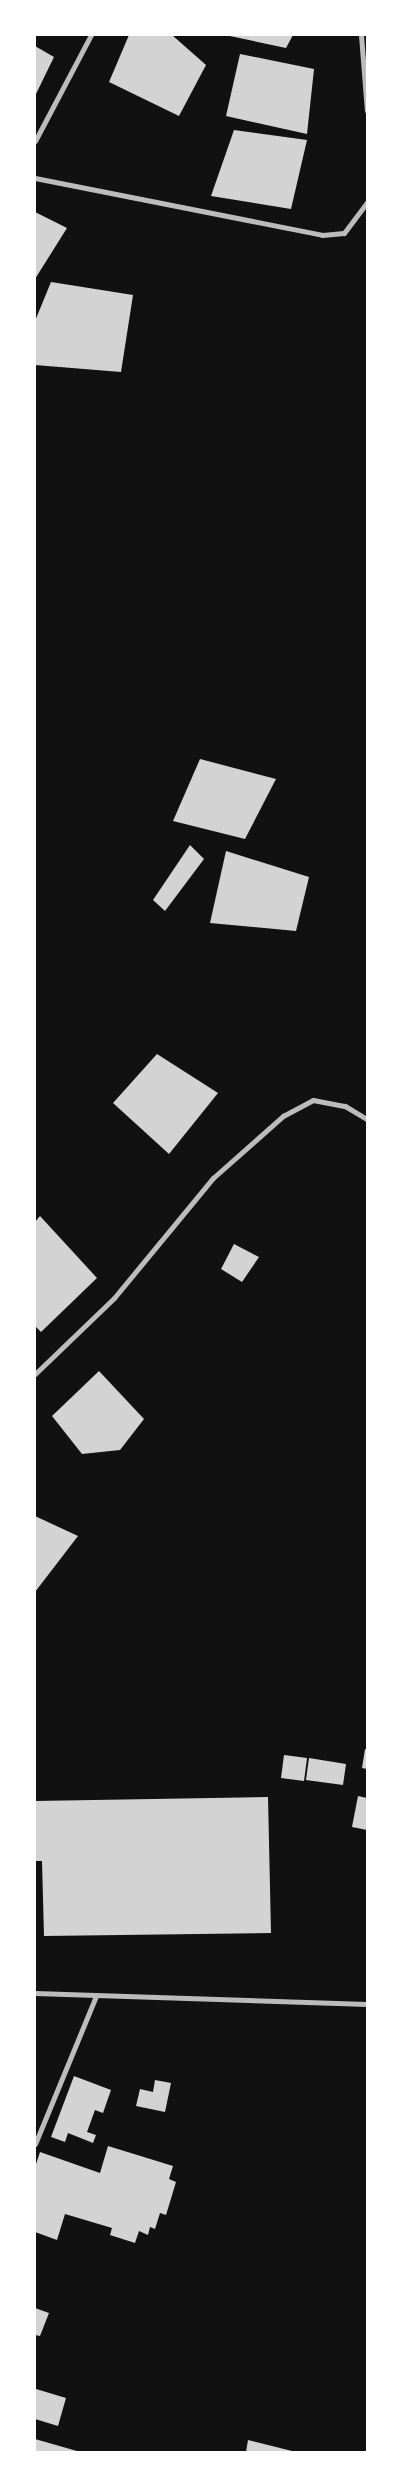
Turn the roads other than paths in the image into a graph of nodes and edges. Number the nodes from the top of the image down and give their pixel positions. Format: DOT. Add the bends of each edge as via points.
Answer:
graph roads {
  1 [pos="91,35"];
  2 [pos="361,35"];
  3 [pos="367,111"];
  4 [pos="35,141"];
  5 [pos="35,178"];
  6 [pos="367,202"];
  7 [pos="367,1119"];
  8 [pos="35,1374"];
  9 [pos="35,1993"];
  10 [pos="96,1996"];
  11 [pos="367,2004"];
  12 [pos="35,2144"];
  1 -- 4 [label="street"];
  2 -- 3 [label="street"];
  5 -- 6 [label="street" via="322,235 344,233"];
  7 -- 8 [label="street" via="345,1106 313,1100 283,1116 213,1178 114,1298"];
  9 -- 10 [label="street"];
  10 -- 11 [label="street"];
  10 -- 12 [label="street"];
}
